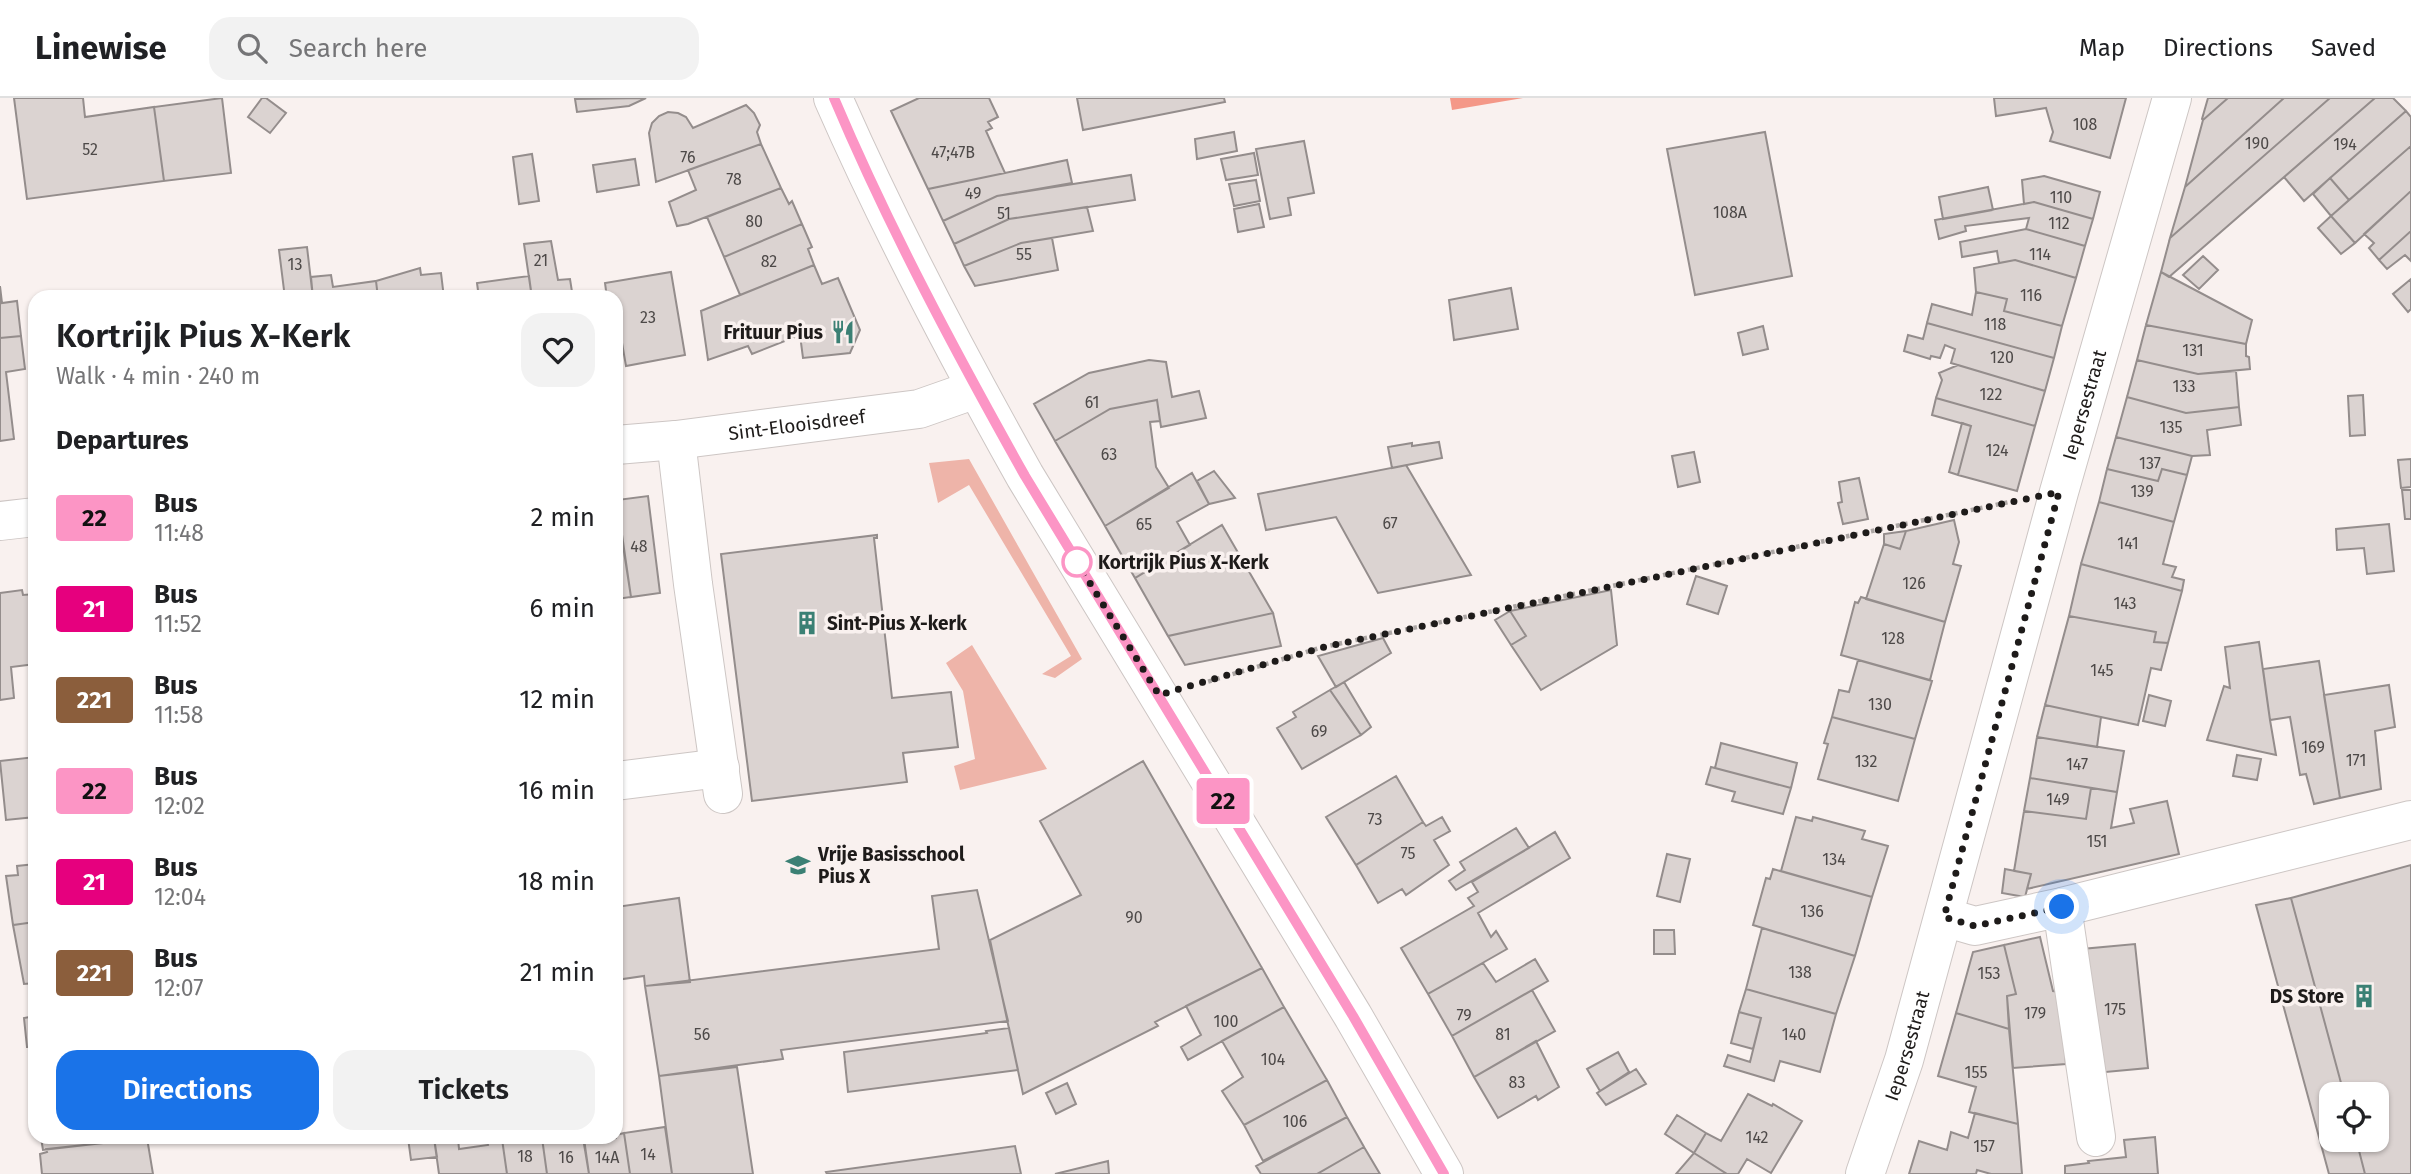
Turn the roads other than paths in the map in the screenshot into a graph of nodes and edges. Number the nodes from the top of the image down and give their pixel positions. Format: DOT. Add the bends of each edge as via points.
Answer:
graph roads {
  1 [pos="834,98"];
  2 [pos="2172,98"];
  3 [pos="976,390"];
  4 [pos="676,440"];
  5 [pos="623,444"];
  6 [pos="28,518"];
  7 [pos="0,521"];
  8 [pos="623,781"];
  9 [pos="2411,820"];
  10 [pos="2062,907"];
  11 [pos="1944,917"];
  12 [pos="2096,1137"];
  13 [pos="1444,1174"];
  14 [pos="1865,1174"];
  1 -- 3 [label="street" via="866,173"];
  2 -- 11 [label="street, Iepersestraat"];
  3 -- 4 [label="street, Sint-Elooisdreef" via="919,409"];
  3 -- 13 [label="street"];
  4 -- 5 [label="street, Sint-Elooisdreef"];
  4 -- 8 [label="street" via="721,781"];
  6 -- 7 [label="street"];
  9 -- 10 [label="street"];
  10 -- 11 [label="street" via="1975,926"];
  10 -- 12 [label="street"];
  11 -- 14 [label="street, Iepersestraat" via="1904,1060"];
}
